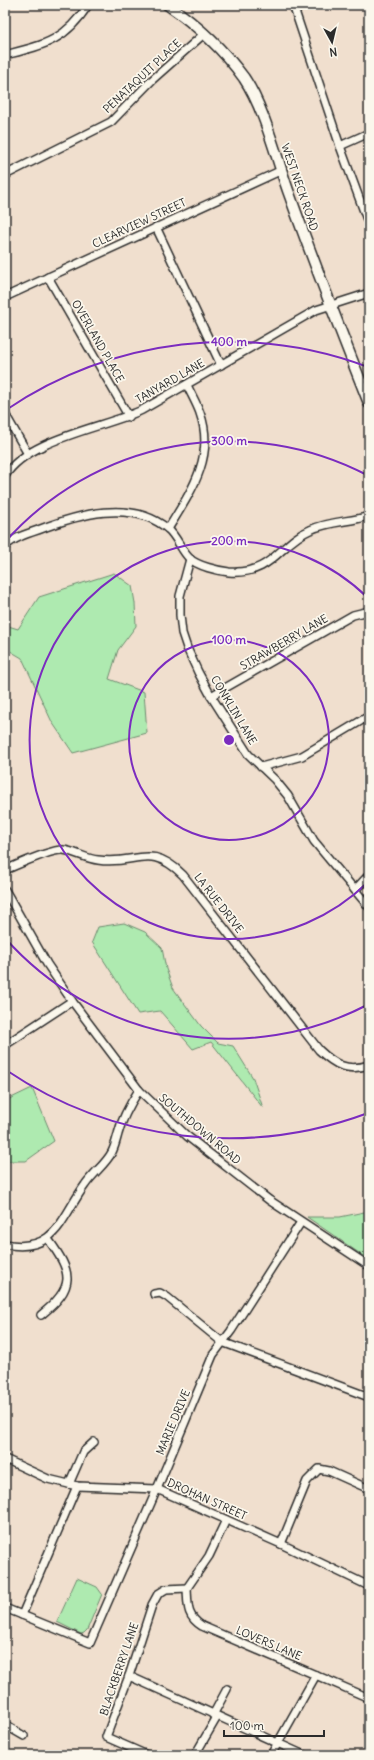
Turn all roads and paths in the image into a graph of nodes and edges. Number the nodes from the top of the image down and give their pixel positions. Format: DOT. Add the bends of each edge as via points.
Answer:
graph roads {
  1 [pos="88,5"];
  2 [pos="168,5"];
  3 [pos="293,5"];
  4 [pos="205,33"];
  5 [pos="5,55"];
  6 [pos="369,133"];
  7 [pos="340,146"];
  8 [pos="282,170"];
  9 [pos="5,174"];
  10 [pos="369,226"];
  11 [pos="156,227"];
  12 [pos="48,277"];
  13 [pos="369,293"];
  14 [pos="5,297"];
  15 [pos="331,306"];
  16 [pos="221,364"];
  17 [pos="187,385"];
  18 [pos="369,403"];
  19 [pos="5,414"];
  20 [pos="129,416"];
  21 [pos="28,454"];
  22 [pos="5,476"];
  23 [pos="369,516"];
  24 [pos="168,529"];
  25 [pos="5,543"];
  26 [pos="190,559"];
  27 [pos="369,611"];
  28 [pos="211,696"];
  29 [pos="369,716"];
  30 [pos="261,767"];
  31 [pos="5,870"];
  32 [pos="369,875"];
  33 [pos="5,890"];
  34 [pos="355,890"];
  35 [pos="369,907"];
  36 [pos="72,1001"];
  37 [pos="5,1044"];
  38 [pos="369,1065"];
  39 [pos="139,1090"];
  40 [pos="301,1222"];
  41 [pos="48,1239"];
  42 [pos="5,1244"];
  43 [pos="369,1266"];
  44 [pos="154,1294"];
  45 [pos="41,1315"];
  46 [pos="222,1342"];
  47 [pos="369,1396"];
  48 [pos="94,1442"];
  49 [pos="5,1459"];
  50 [pos="69,1484"];
  51 [pos="77,1486"];
  52 [pos="157,1489"];
  53 [pos="369,1489"];
  54 [pos="226,1520"];
  55 [pos="281,1544"];
  56 [pos="369,1586"];
  57 [pos="186,1588"];
  58 [pos="5,1608"];
  59 [pos="22,1615"];
  60 [pos="316,1675"];
  61 [pos="129,1676"];
  62 [pos="227,1689"];
  63 [pos="369,1698"];
  64 [pos="215,1716"];
  65 [pos="5,1725"];
  66 [pos="24,1736"];
  67 [pos="278,1744"];
  68 [pos="147,1755"];
  69 [pos="195,1755"];
  70 [pos="271,1755"];
  71 [pos="304,1755"];
  1 -- 5 [label="street" via="79,19 50,43"];
  2 -- 4 [label="street, WEST NECK ROAD"];
  3 -- 7 [label="street"];
  4 -- 8 [label="street, WEST NECK ROAD" via="245,80"];
  4 -- 9 [label="street, PENATAQUIT PLACE" via="157,75 111,122"];
  6 -- 7 [label="street"];
  7 -- 10 [label="street"];
  8 -- 11 [label="street, CLEARVIEW STREET"];
  8 -- 15 [label="street, WEST NECK ROAD"];
  11 -- 12 [label="street, CLEARVIEW STREET"];
  11 -- 16 [label="street"];
  12 -- 14 [label="street, CLEARVIEW STREET"];
  12 -- 20 [label="street, OVERLAND PLACE"];
  13 -- 15 [label="street, TANYARD LANE"];
  15 -- 16 [label="street, TANYARD LANE" via="316,310"];
  15 -- 18 [label="street, WEST NECK ROAD"];
  16 -- 17 [label="street, TANYARD LANE"];
  17 -- 20 [label="street, TANYARD LANE"];
  17 -- 24 [label="street" via="200,413 205,431 206,451 196,479"];
  19 -- 21 [label="street"];
  20 -- 21 [label="street, TANYARD LANE" via="64,438"];
  21 -- 22 [label="street, TANYARD LANE" via="11,466"];
  23 -- 26 [label="street" via="325,524 309,530 268,564 250,570 231,572 213,569"];
  24 -- 25 [label="street" via="150,519 130,513 103,512 65,520"];
  24 -- 26 [label="street"];
  26 -- 28 [label="street, CONKLIN LANE" via="180,596 182,633"];
  27 -- 28 [label="street, STRAWBERRY LANE" via="353,615"];
  28 -- 30 [label="street, CONKLIN LANE" via="248,754"];
  29 -- 30 [label="street" via="302,756"];
  30 -- 34 [label="street, CONKLIN LANE" via="288,796 314,841"];
  31 -- 38 [label="street, LA RUE DRIVE" via="49,852 62,850 98,860 110,861 144,856 159,858 172,864 184,875 319,1050 332,1062 344,1067 360,1068"];
  32 -- 34 [label="street"];
  33 -- 36 [label="street, SOUTHDOWN ROAD" via="46,964"];
  34 -- 35 [label="street, CONKLIN LANE"];
  36 -- 37 [label="street"];
  36 -- 39 [label="street, SOUTHDOWN ROAD"];
  39 -- 40 [label="street, SOUTHDOWN ROAD" via="187,1136"];
  39 -- 41 [label="street" via="128,1106 112,1153 90,1178 72,1204 66,1218"];
  40 -- 43 [label="street, SOUTHDOWN ROAD"];
  40 -- 46 [label="street, MARIE DRIVE"];
  41 -- 42 [label="street" via="19,1247"];
  41 -- 45 [label="street" via="60,1256 67,1273 65,1289 61,1296"];
  44 -- 46 [label="street" via="160,1293 167,1297"];
  46 -- 47 [label="street"];
  46 -- 52 [label="street, MARIE DRIVE" via="213,1355"];
  48 -- 50 [label="street" via="83,1452"];
  49 -- 50 [label="street, DROHAN STREET" via="48,1479"];
  50 -- 51 [label="street, DROHAN STREET"];
  51 -- 52 [label="street, DROHAN STREET"];
  51 -- 59 [label="street"];
  52 -- 54 [label="street, DROHAN STREET"];
  52 -- 59 [label="street, MARIE DRIVE" via="90,1643"];
  53 -- 55 [label="street" via="329,1471 318,1469 307,1481"];
  54 -- 55 [label="street, DROHAN STREET"];
  54 -- 57 [label="street" via="209,1556"];
  55 -- 56 [label="street, DROHAN STREET"];
  57 -- 60 [label="street, LOVERS LANE" via="189,1612 193,1620"];
  57 -- 61 [label="street, BLACKBERRY LANE" via="166,1589 158,1594"];
  58 -- 59 [label="street"];
  60 -- 63 [label="street, LOVERS LANE"];
  60 -- 67 [label="street"];
  61 -- 64 [label="street"];
  61 -- 68 [label="street, BLACKBERRY LANE" via="106,1737"];
  62 -- 64 [label="street"];
  64 -- 67 [label="street"];
  64 -- 69 [label="street"];
  65 -- 66 [label="street"];
  67 -- 70 [label="street"];
  67 -- 71 [label="street"];
}
